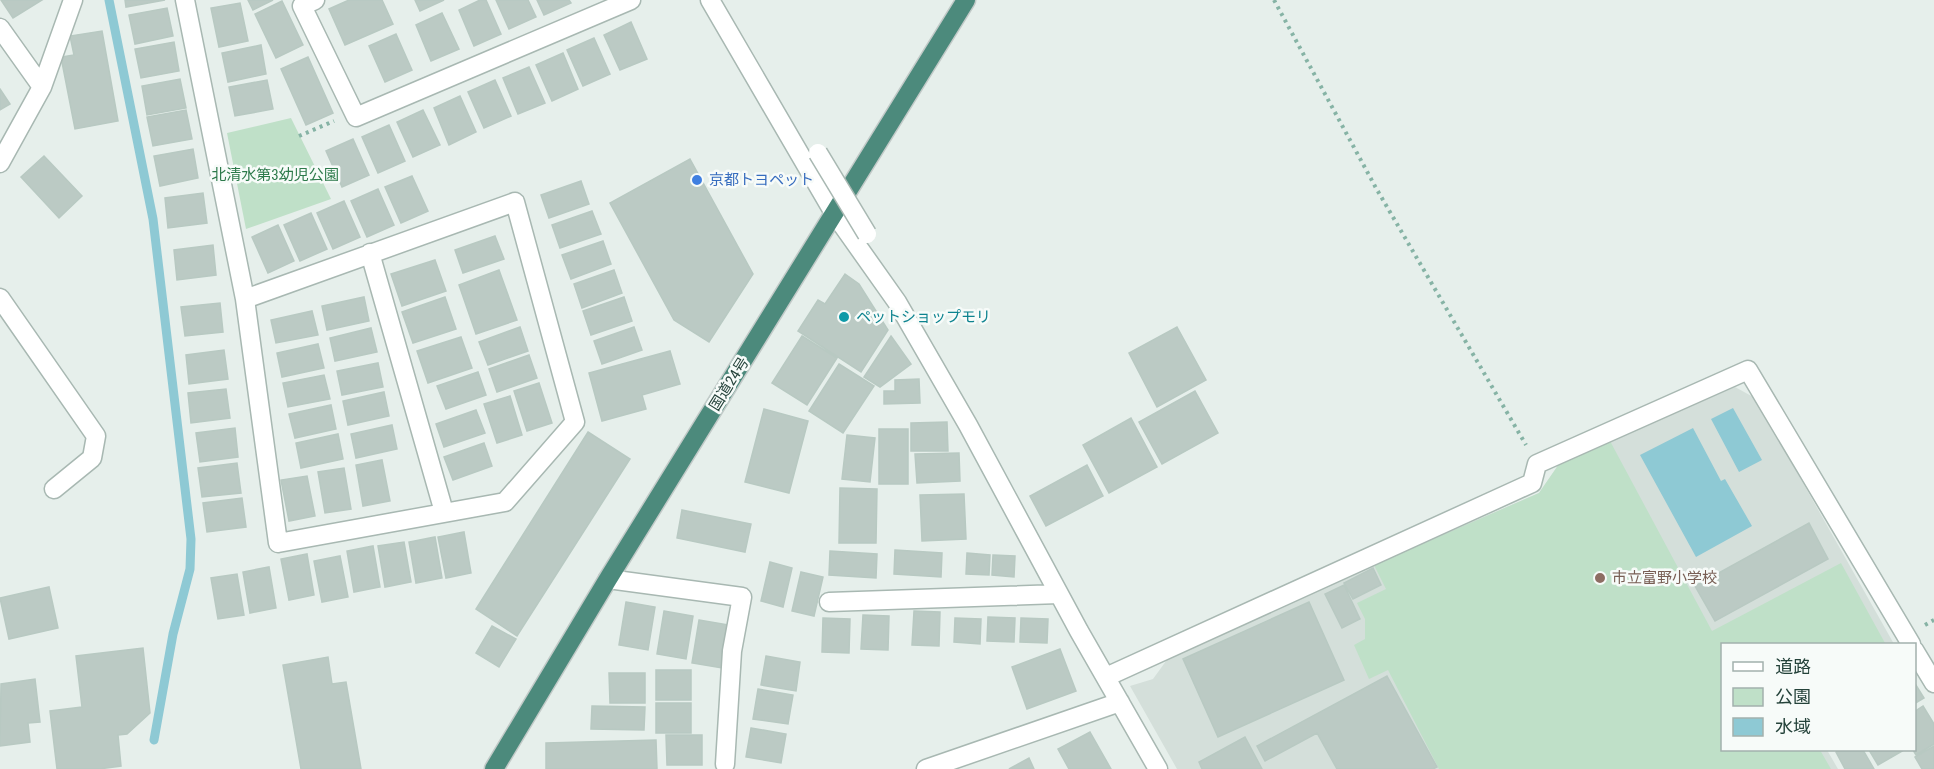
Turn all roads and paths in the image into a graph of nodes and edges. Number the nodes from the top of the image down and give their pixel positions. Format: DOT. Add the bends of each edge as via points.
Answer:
graph roads {
  1 [pos="73,0"];
  2 [pos="185,0"];
  3 [pos="315,0"];
  4 [pos="631,0"];
  5 [pos="710,0"];
  6 [pos="966,0"];
  7 [pos="1274,0"];
  8 [pos="0,28"];
  9 [pos="42,87"];
  10 [pos="353,111"];
  11 [pos="299,136"];
  12 [pos="818,153"];
  13 [pos="0,163"];
  14 [pos="834,213"];
  15 [pos="867,234"];
  16 [pos="370,253"];
  17 [pos="0,298"];
  18 [pos="245,299"];
  19 [pos="1537,464"];
  20 [pos="54,489"];
  21 [pos="444,512"];
  22 [pos="608,579"];
  23 [pos="1059,594"];
  24 [pos="829,602"];
  25 [pos="1910,643"];
  26 [pos="1916,653"];
  27 [pos="1106,677"];
  28 [pos="1934,683"];
  29 [pos="1120,702"];
  30 [pos="725,764"];
  31 [pos="494,769"];
  32 [pos="926,769"];
  33 [pos="1158,769"];
  1 -- 9 [label="street"];
  2 -- 18 [label="street"];
  3 -- 10 [label="street" via="302,6"];
  4 -- 10 [label="street" via="356,117"];
  5 -- 14 [label="street"];
  6 -- 14 [label="highway, 国道24号"];
  7 -- 19 [label="path" via="1376,188"];
  8 -- 9 [label="street"];
  9 -- 13 [label="street"];
  10 -- 11 [label="path"];
  12 -- 15 [label="street, bridge"];
  14 -- 22 [label="highway, 国道24号"];
  14 -- 23 [label="street" via="897,302"];
  16 -- 18 [label="street"];
  16 -- 21 [label="street"];
  16 -- 21 [label="street" via="515,202 575,422 505,502"];
  17 -- 20 [label="street" via="96,436 92,458"];
  18 -- 21 [label="street" via="278,543"];
  19 -- 25 [label="street" via="1748,370"];
  19 -- 27 [label="street" via="1532,483"];
  22 -- 30 [label="street" via="742,597 732,651"];
  22 -- 31 [label="highway, 国道24号"];
  23 -- 24 [label="street"];
  23 -- 27 [label="street"];
  26 -- 28 [label="street"];
  27 -- 29 [label="street"];
  29 -- 32 [label="street"];
  29 -- 33 [label="street"];
}
